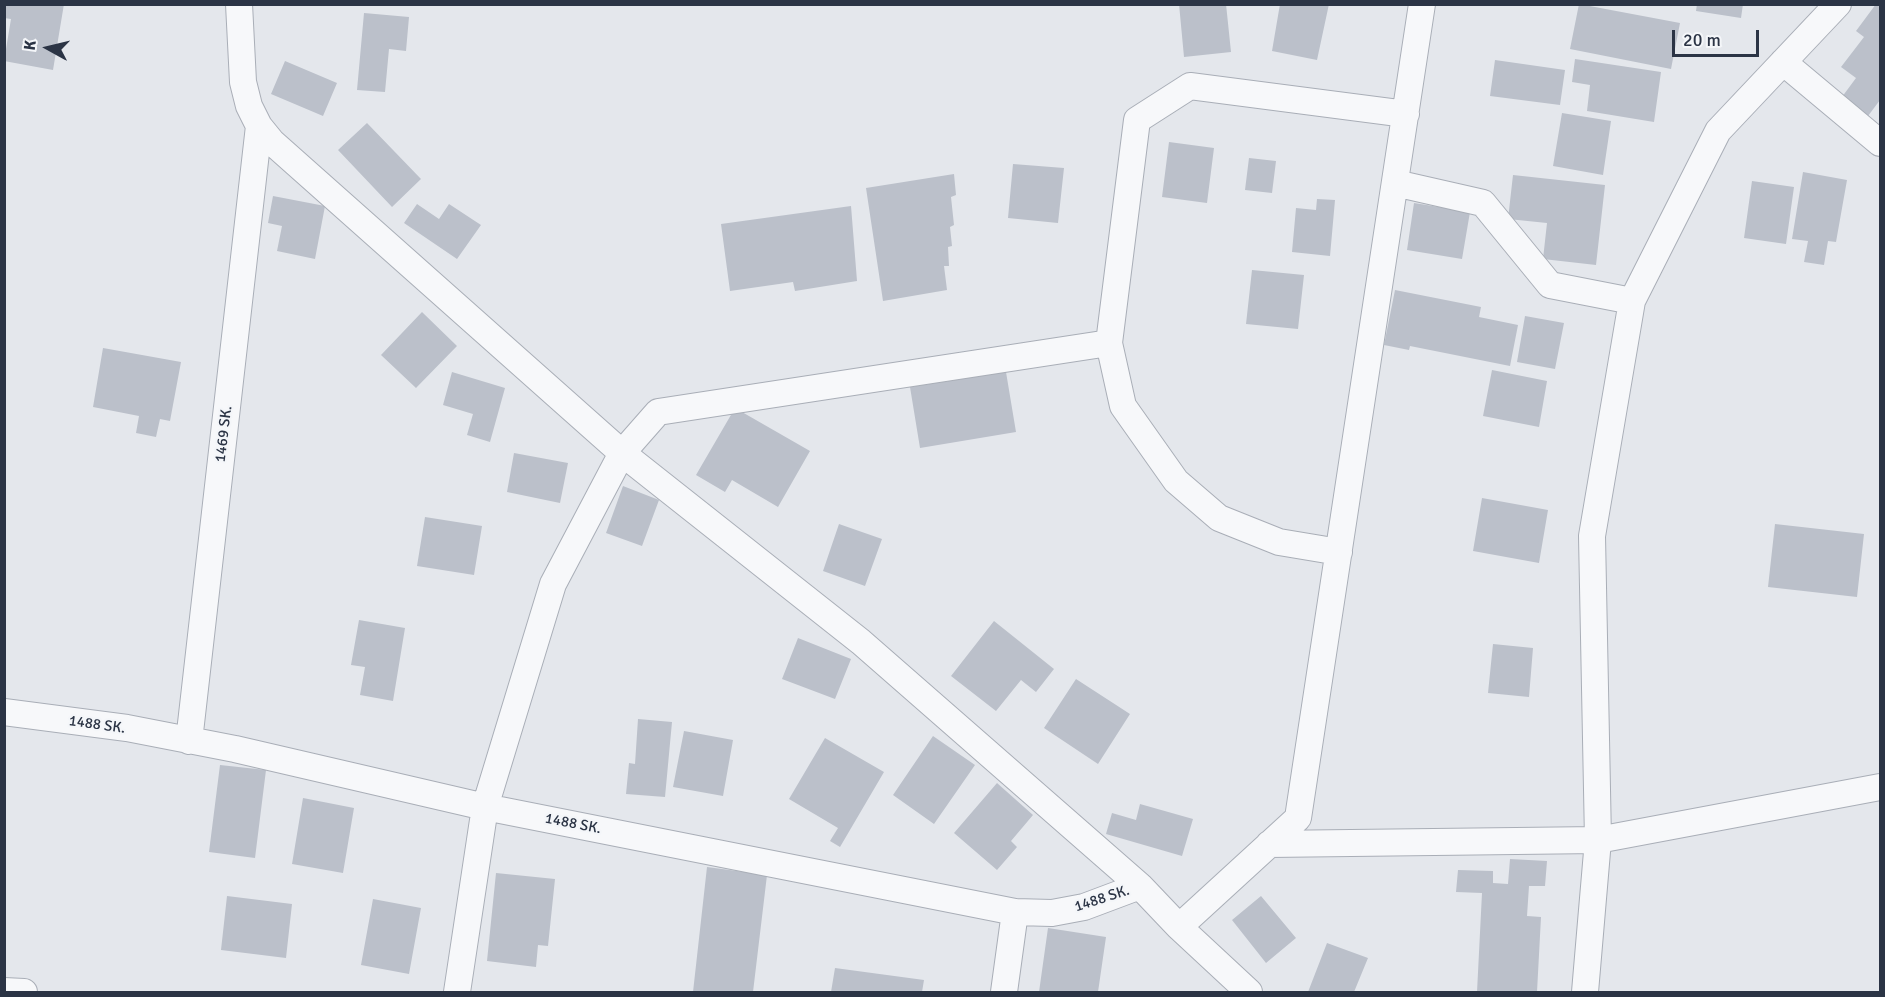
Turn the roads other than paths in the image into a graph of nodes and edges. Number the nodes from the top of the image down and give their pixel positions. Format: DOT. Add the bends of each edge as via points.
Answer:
graph roads {
  1 [pos="238,4"];
  2 [pos="1422,4"];
  3 [pos="1838,4"];
  4 [pos="1783,62"];
  5 [pos="1406,114"];
  6 [pos="259,126"];
  7 [pos="1881,143"];
  8 [pos="1395,183"];
  9 [pos="1632,301"];
  10 [pos="1109,343"];
  11 [pos="622,453"];
  12 [pos="1339,552"];
  13 [pos="4,712"];
  14 [pos="189,741"];
  15 [pos="1881,787"];
  16 [pos="485,807"];
  17 [pos="1598,840"];
  18 [pos="1269,844"];
  19 [pos="1140,886"];
  20 [pos="1015,912"];
  21 [pos="1179,927"];
  22 [pos="4,991"];
  23 [pos="24,993"];
  24 [pos="457,993"];
  25 [pos="1004,993"];
  26 [pos="1249,993"];
  27 [pos="1585,993"];
  1 -- 6 [label="street" via="243,82"];
  2 -- 5 [label="street"];
  3 -- 4 [label="street"];
  4 -- 7 [label="street"];
  4 -- 9 [label="street" via="1718,131"];
  5 -- 8 [label="street"];
  5 -- 10 [label="street" via="1190,86 1137,120"];
  6 -- 11 [label="street" via="272,142"];
  6 -- 14 [label="street, 1469 SK."];
  8 -- 9 [label="street" via="1483,203 1550,285"];
  8 -- 12 [label="street"];
  9 -- 17 [label="street" via="1592,536"];
  10 -- 11 [label="street" via="658,412"];
  10 -- 12 [label="street" via="1123,406 1176,481 1219,518 1279,542"];
  11 -- 16 [label="street" via="553,584"];
  11 -- 19 [label="street" via="861,642"];
  12 -- 18 [label="street" via="1298,818"];
  13 -- 14 [label="street, 1488 SK." via="127,728"];
  14 -- 16 [label="street, 1488 SK."];
  15 -- 17 [label="street"];
  16 -- 20 [label="street, 1488 SK."];
  16 -- 24 [label="street"];
  17 -- 18 [label="street"];
  17 -- 27 [label="street"];
  18 -- 21 [label="street"];
  19 -- 20 [label="street, 1488 SK." via="1083,907 1052,913"];
  19 -- 21 [label="street"];
  20 -- 25 [label="street"];
  21 -- 26 [label="street"];
  22 -- 23 [label="street"];
}
